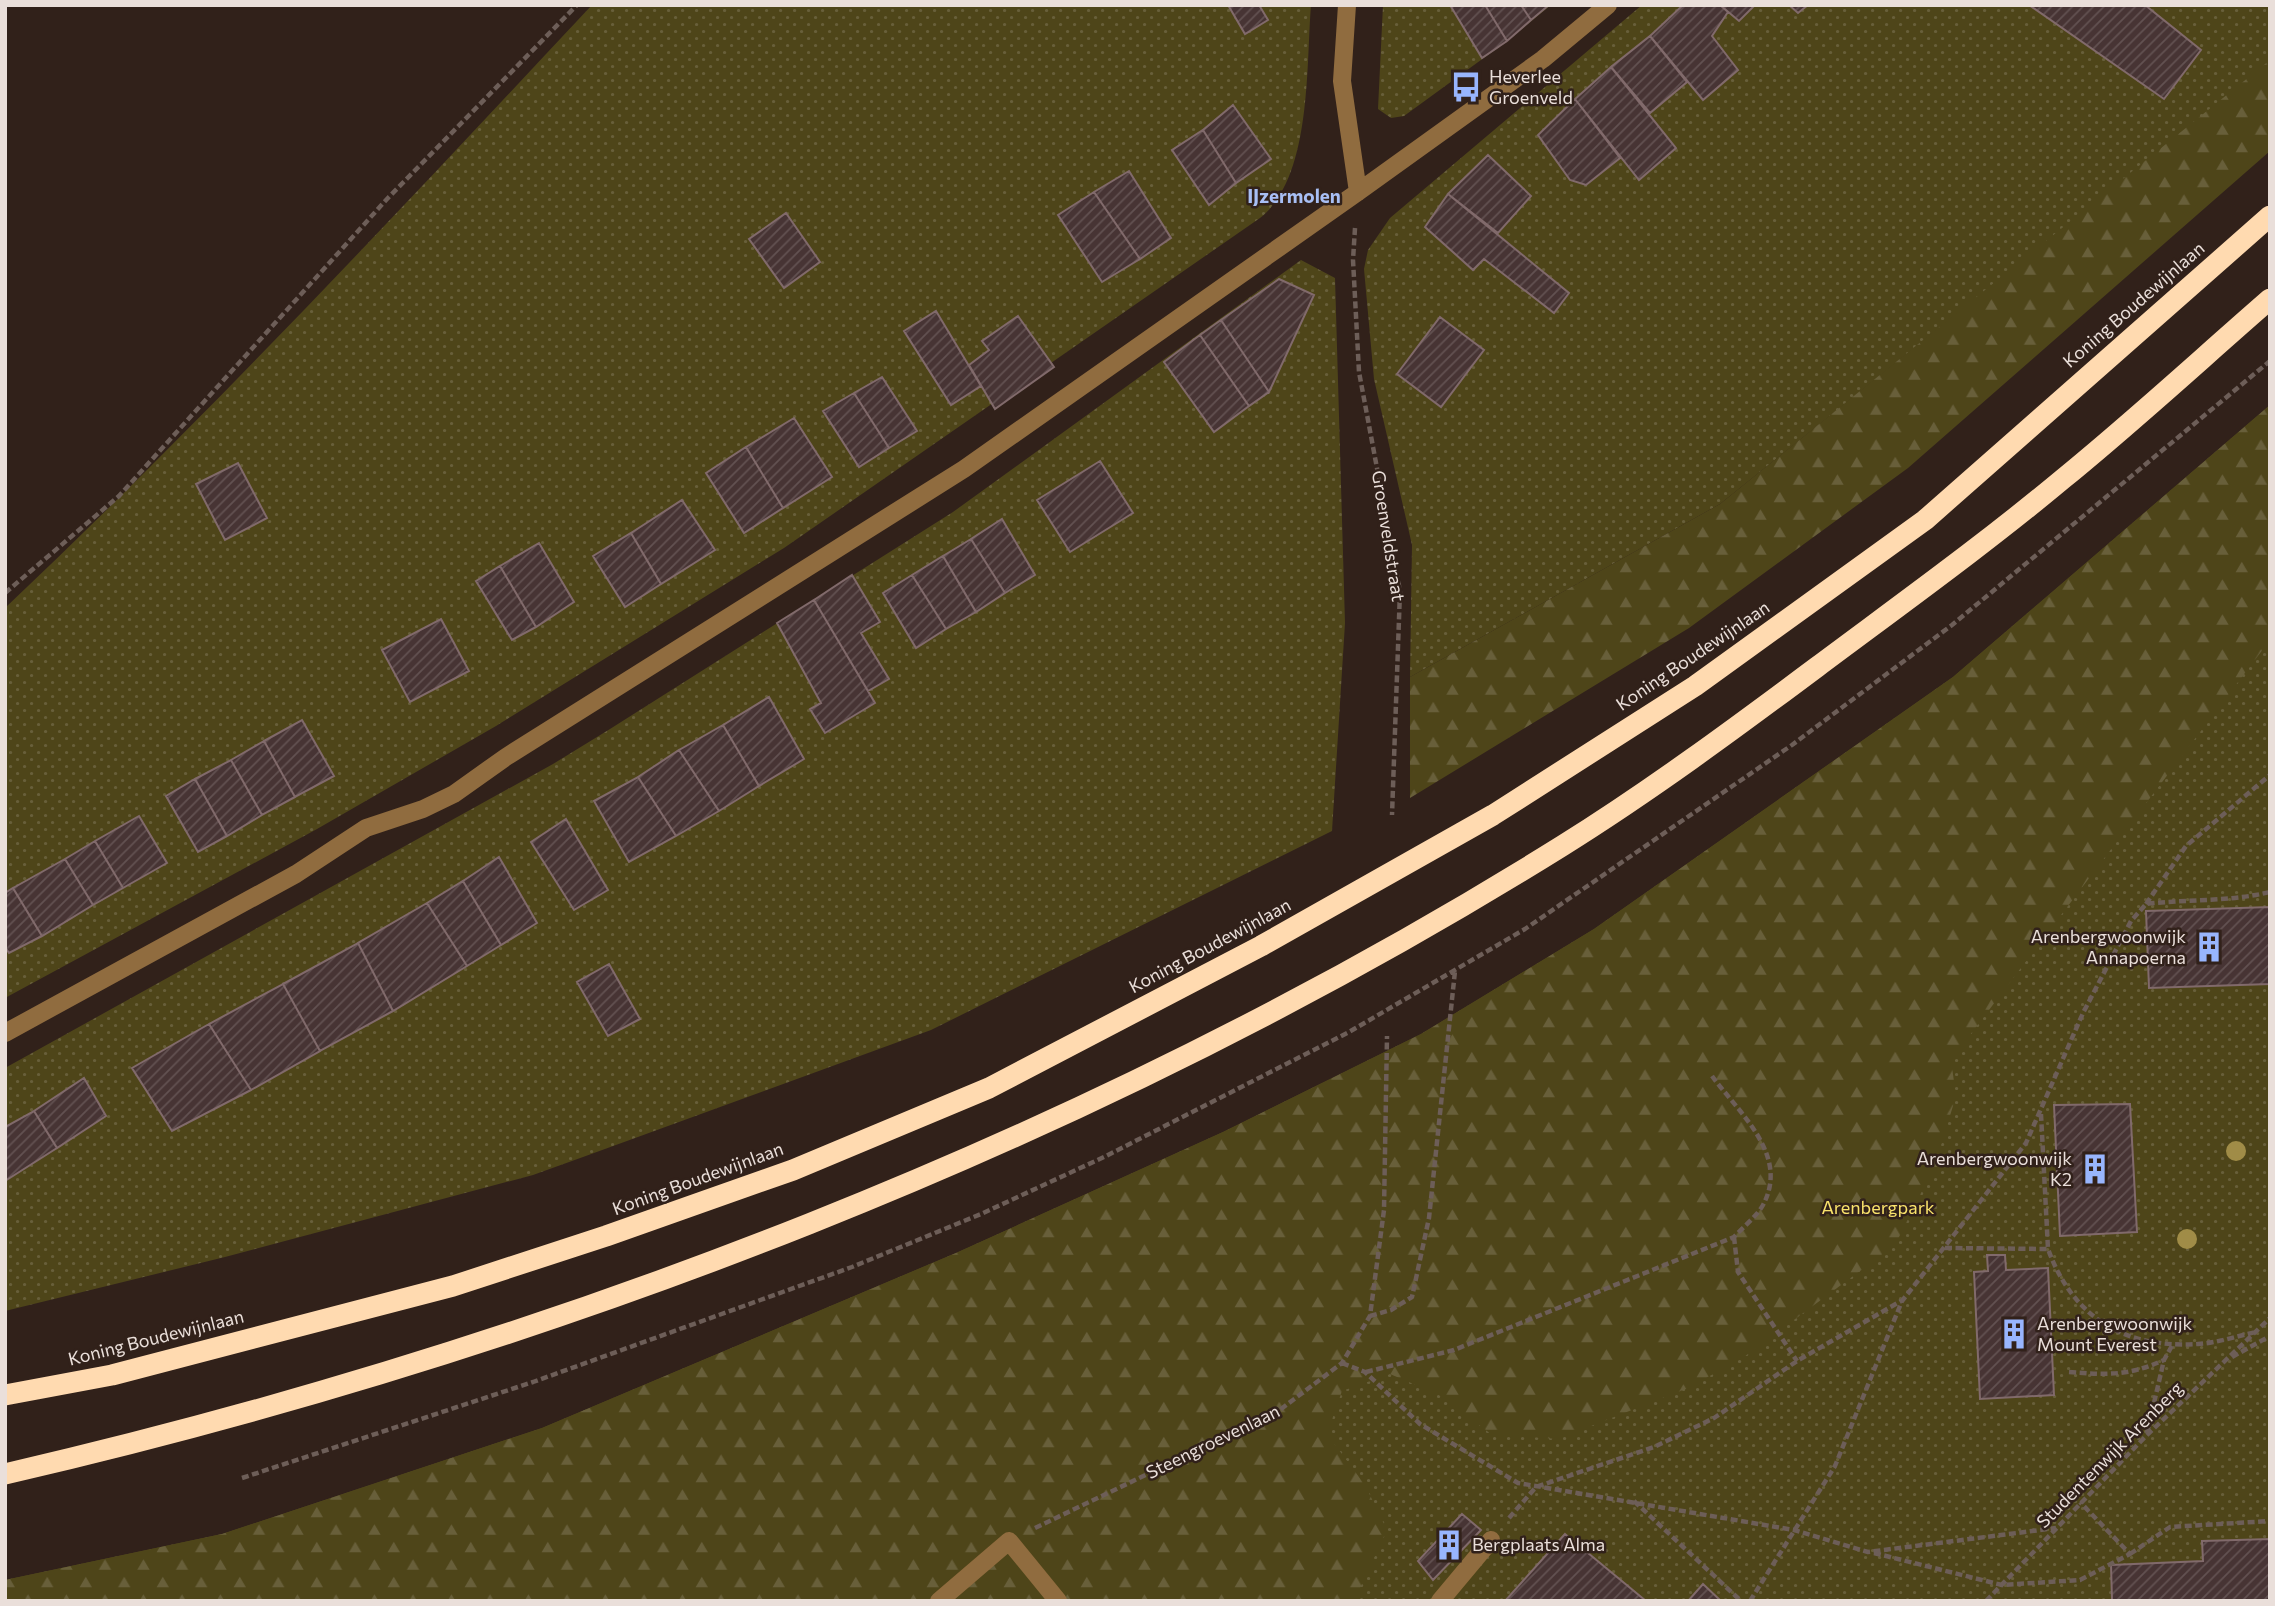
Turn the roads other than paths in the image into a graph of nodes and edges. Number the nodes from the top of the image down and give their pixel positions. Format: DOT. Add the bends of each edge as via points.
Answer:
graph roads {
  1 [pos="1347,5"];
  2 [pos="1608,5"];
  3 [pos="1358,192"];
  4 [pos="2270,216"];
  5 [pos="2270,299"];
  6 [pos="5,1033"];
  7 [pos="5,1395"];
  8 [pos="5,1474"];
  9 [pos="1491,1540"];
  10 [pos="939,1601"];
  11 [pos="1058,1601"];
  12 [pos="1440,1601"];
  1 -- 3 [label="street" via="1342,81"];
  2 -- 3 [label="street" via="1543,58"];
  3 -- 6 [label="street" via="964,469 506,757 465,788 423,809 366,828 296,874"];
  4 -- 7 [label="highway, Koning Boudewijnlaan" via="1925,520 1695,686 1493,815 1261,946 989,1088 793,1170 453,1286 112,1375"];
  5 -- 8 [label="highway" via="2063,479 1707,750 1566,844 1353,971 991,1148 643,1286 432,1357 117,1448"];
  9 -- 12 [label="street"];
  10 -- 11 [label="street" via="1009,1541"];
}
